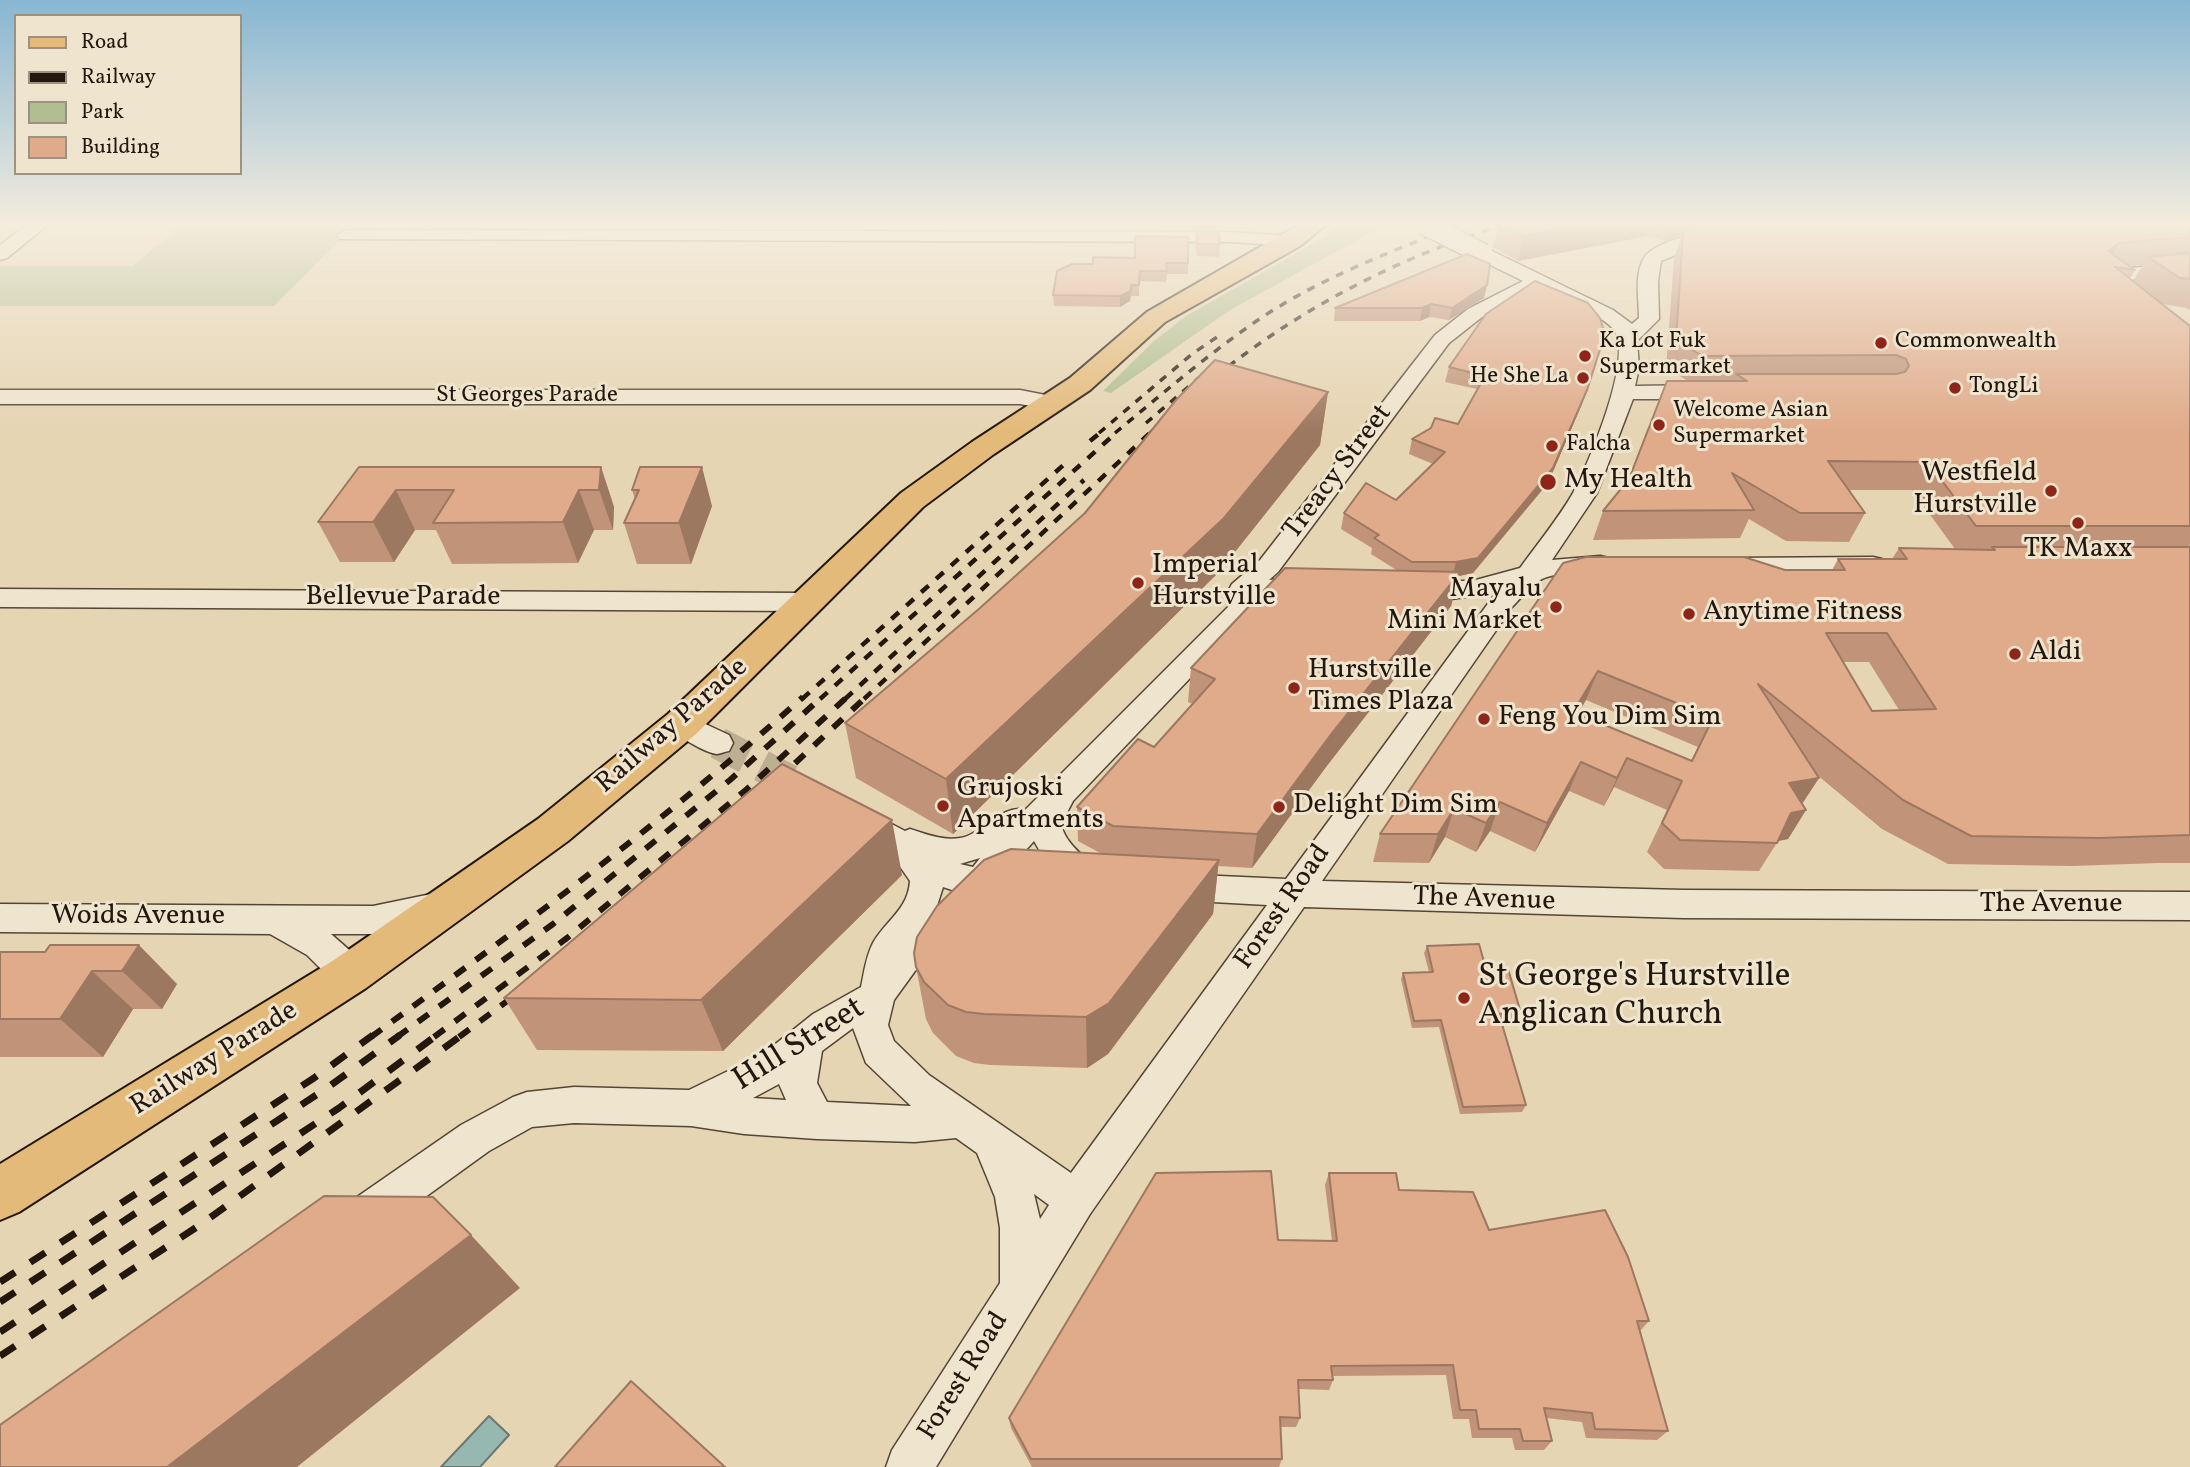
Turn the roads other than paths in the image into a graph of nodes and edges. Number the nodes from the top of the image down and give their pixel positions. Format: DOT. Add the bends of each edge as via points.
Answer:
graph roads {
  1 [pos="1199,292"];
  2 [pos="1500,292"];
  3 [pos="1514,292"];
  4 [pos="1561,292"];
  5 [pos="1650,292"];
  6 [pos="1494,302"];
  7 [pos="1627,340"];
  8 [pos="1720,392"];
  9 [pos="1625,393"];
  10 [pos="0,397"];
  11 [pos="1053,403"];
  12 [pos="1628,564"];
  13 [pos="1706,565"];
  14 [pos="1896,565"];
  15 [pos="1528,576"];
  16 [pos="1317,585"];
  17 [pos="1384,588"];
  18 [pos="0,598"];
  19 [pos="807,602"];
  20 [pos="1227,623"];
  21 [pos="682,724"];
  22 [pos="718,743"];
  23 [pos="1064,793"];
  24 [pos="839,807"];
  25 [pos="896,839"];
  26 [pos="980,883"];
  27 [pos="1116,883"];
  28 [pos="1292,895"];
  29 [pos="457,900"];
  30 [pos="2190,906"];
  31 [pos="0,918"];
  32 [pos="276,920"];
  33 [pos="350,974"];
  34 [pos="875,997"];
  35 [pos="804,1045"];
  36 [pos="691,1108"];
  37 [pos="817,1121"];
  38 [pos="976,1129"];
  39 [pos="0,1194"];
  40 [pos="1076,1200"];
  41 [pos="331,1240"];
  42 [pos="1020,1289"];
  43 [pos="908,1467"];
  1 -- 11 [label="main road, Railway Parade" via="1156,317"];
  2 -- 6 [label="street"];
  3 -- 6 [label="street, Treacy Street"];
  4 -- 7 [label="street" via="1617,321"];
  5 -- 7 [label="street" via="1649,319"];
  6 -- 20 [label="street, Treacy Street" via="1442,339 1269,566 1241,590"];
  7 -- 9 [label="street, Forest Road"];
  8 -- 9 [label="street"];
  9 -- 15 [label="street, Forest Road" via="1585,493"];
  10 -- 11 [label="street, St Georges Parade" via="1020,397"];
  11 -- 19 [label="main road, Railway Parade" via="912,500"];
  12 -- 15 [label="street" via="1555,567"];
  13 -- 14 [label="street"];
  15 -- 17 [label="street" via="1472,589"];
  15 -- 28 [label="street, Forest Road" via="1504,600"];
  16 -- 20 [label="street" via="1270,588"];
  18 -- 19 [label="street, Bellevue Parade"];
  19 -- 21 [label="main road, Railway Parade"];
  20 -- 23 [label="street, Treacy Street"];
  21 -- 22 [label="street"];
  21 -- 29 [label="main road, Railway Parade" via="553,830"];
  23 -- 25 [label="street" via="978,846 947,852"];
  23 -- 26 [label="street, Treacy Street" via="1000,856"];
  23 -- 27 [label="street" via="1045,824 1047,838 1059,854"];
  24 -- 25 [label="street, The Avenue"];
  25 -- 26 [label="street, The Avenue" via="939,870"];
  25 -- 34 [label="street" via="922,871 926,894 914,919 887,950"];
  26 -- 27 [label="street, The Avenue"];
  26 -- 34 [label="street, Treacy Street" via="903,960"];
  27 -- 28 [label="street, The Avenue"];
  28 -- 30 [label="street, The Avenue" via="1628,905"];
  28 -- 40 [label="street, Forest Road"];
  29 -- 32 [label="street, Woids Avenue" via="373,920"];
  29 -- 33 [label="main road, Railway Parade"];
  31 -- 32 [label="street, Woids Avenue"];
  32 -- 33 [label="street, Woids Avenue" via="322,944"];
  33 -- 39 [label="main road, Railway Parade"];
  34 -- 35 [label="street, Hill Street" via="826,1025"];
  34 -- 38 [label="street, Hill Street" via="870,1025 878,1051 899,1073"];
  35 -- 36 [label="street, Hill Street" via="744,1084"];
  35 -- 37 [label="street" via="798,1084"];
  36 -- 37 [label="street, Hill Street"];
  36 -- 41 [label="street, Hill Street" via="552,1106 527,1110 475,1138"];
  37 -- 38 [label="street, Hill Street"];
  38 -- 40 [label="street, Hill Street"];
  38 -- 42 [label="street" via="1010,1179 1018,1206 1023,1234"];
  40 -- 42 [label="street, Forest Road"];
  42 -- 43 [label="street, Forest Road"];
}
